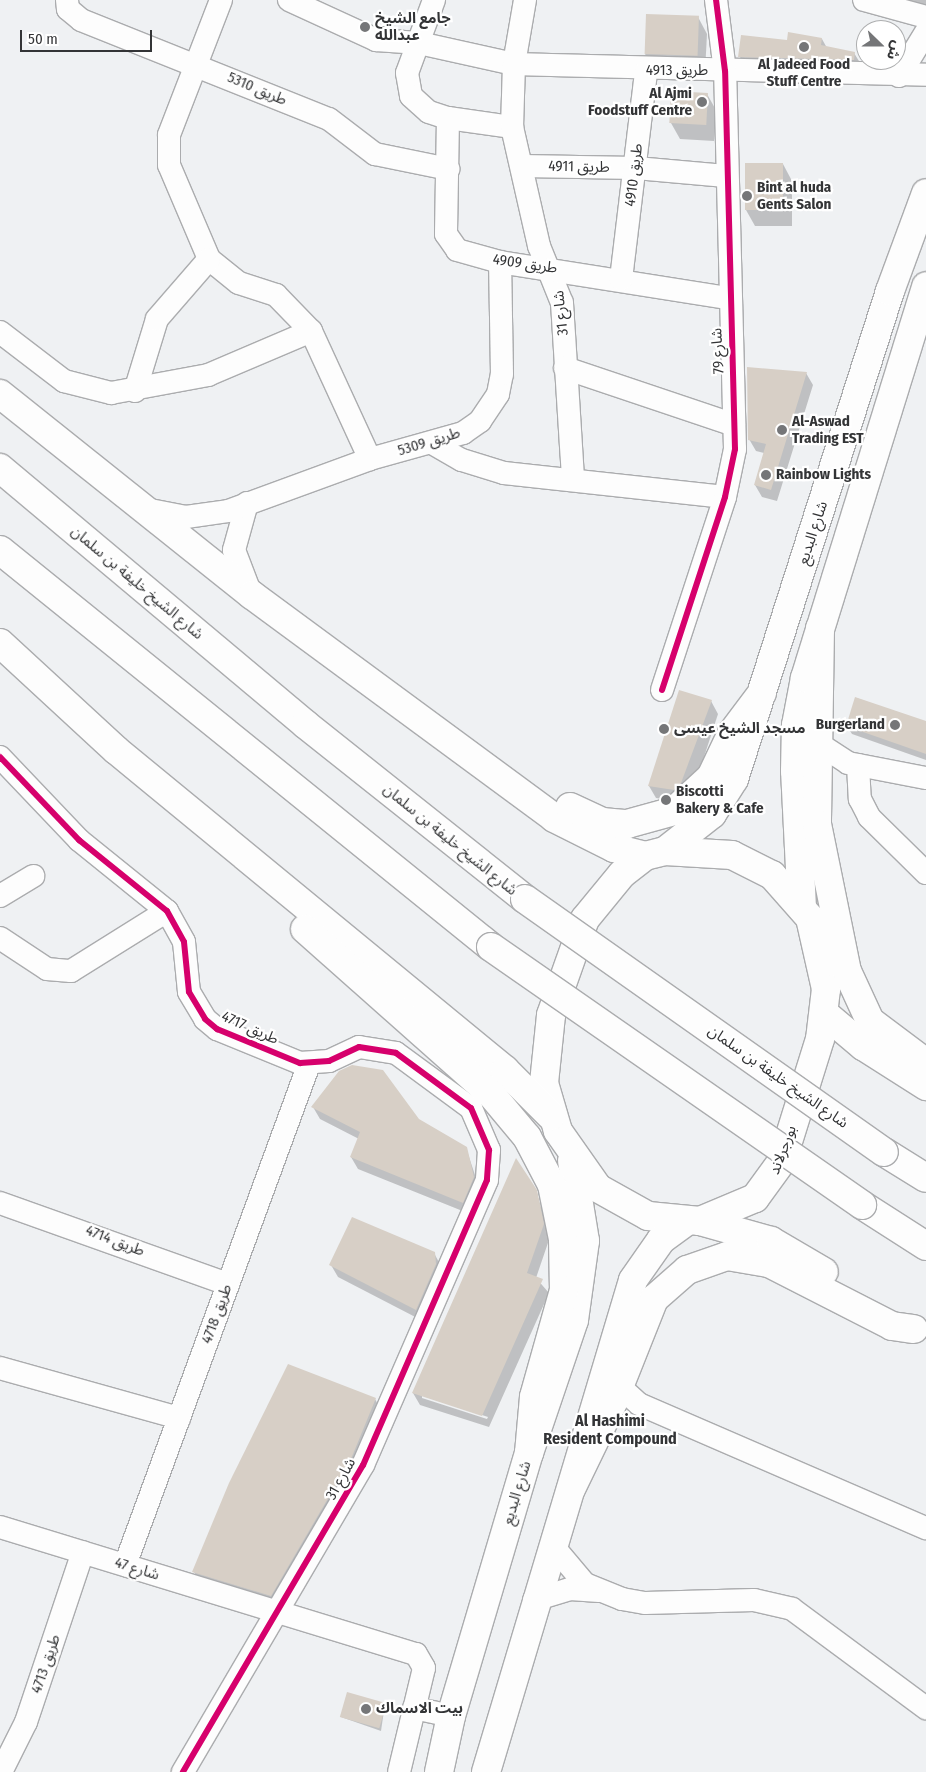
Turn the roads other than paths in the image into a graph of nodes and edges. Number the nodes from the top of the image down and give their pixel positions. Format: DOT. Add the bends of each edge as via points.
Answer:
graph roads {
  1 [pos="221,0"];
  2 [pos="289,0"];
  3 [pos="434,0"];
  4 [pos="525,0"];
  5 [pos="716,0"];
  6 [pos="864,0"];
  7 [pos="67,2"];
  8 [pos="926,17"];
  9 [pos="926,32"];
  10 [pos="419,43"];
  11 [pos="197,64"];
  12 [pos="514,64"];
  13 [pos="646,71"];
  14 [pos="724,71"];
  15 [pos="926,75"];
  16 [pos="899,76"];
  17 [pos="926,91"];
  18 [pos="448,118"];
  19 [pos="512,127"];
  20 [pos="522,166"];
  21 [pos="636,168"];
  22 [pos="448,169"];
  23 [pos="726,176"];
  24 [pos="926,193"];
  25 [pos="209,259"];
  26 [pos="500,262"];
  27 [pos="548,267"];
  28 [pos="621,279"];
  29 [pos="926,286"];
  30 [pos="728,298"];
  31 [pos="311,331"];
  32 [pos="0,332"];
  33 [pos="565,368"];
  34 [pos="135,391"];
  35 [pos="0,394"];
  36 [pos="734,425"];
  37 [pos="432,443"];
  38 [pos="370,459"];
  39 [pos="0,468"];
  40 [pos="573,480"];
  41 [pos="726,497"];
  42 [pos="247,503"];
  43 [pos="145,510"];
  44 [pos="0,550"];
  45 [pos="252,595"];
  46 [pos="820,628"];
  47 [pos="0,644"];
  48 [pos="662,690"];
  49 [pos="762,693"];
  50 [pos="816,742"];
  51 [pos="0,757"];
  52 [pos="474,760"];
  53 [pos="853,764"];
  54 [pos="926,778"];
  55 [pos="815,791"];
  56 [pos="926,847"];
  57 [pos="655,854"];
  58 [pos="923,871"];
  59 [pos="33,876"];
  60 [pos="268,878"];
  61 [pos="0,896"];
  62 [pos="802,908"];
  63 [pos="167,911"];
  64 [pos="0,938"];
  65 [pos="825,1014"];
  66 [pos="926,1063"];
  67 [pos="309,1064"];
  68 [pos="926,1086"];
  69 [pos="551,1116"];
  70 [pos="571,1154"];
  71 [pos="926,1178"];
  72 [pos="0,1202"];
  73 [pos="693,1221"];
  74 [pos="926,1246"];
  75 [pos="228,1284"];
  76 [pos="920,1333"];
  77 [pos="0,1368"];
  78 [pos="623,1397"];
  79 [pos="179,1418"];
  80 [pos="529,1453"];
  81 [pos="571,1489"];
  82 [pos="0,1527"];
  83 [pos="926,1528"];
  84 [pos="553,1546"];
  85 [pos="83,1552"];
  86 [pos="125,1565"];
  87 [pos="600,1591"];
  88 [pos="534,1600"];
  89 [pos="273,1611"];
  90 [pos="414,1708"];
  91 [pos="926,1708"];
  92 [pos="451,1716"];
  93 [pos="1,1772"];
  94 [pos="183,1772"];
  95 [pos="399,1772"];
  96 [pos="439,1772"];
  97 [pos="486,1772"];
  1 -- 11 [label="street"];
  2 -- 10 [label="street, طريق 4913" via="376,40"];
  3 -- 10 [label="street"];
  4 -- 12 [label="street, شارع 31"];
  5 -- 14 [label="street, شارع 79"];
  6 -- 8 [label="street"];
  7 -- 11 [label="street, طريق 5310" via="81,20"];
  9 -- 16 [label="street"];
  10 -- 12 [label="street, طريق 4913"];
  10 -- 18 [label="street" via="407,73 411,96 423,109"];
  11 -- 22 [label="street, طريق 5310" via="329,119 375,154"];
  11 -- 25 [label="street" via="167,150 168,165"];
  12 -- 13 [label="street, طريق 4913"];
  12 -- 19 [label="street, شارع 31"];
  13 -- 14 [label="street, طريق 4913"];
  13 -- 21 [label="street, طريق 4910"];
  14 -- 16 [label="street, طريق 4913"];
  14 -- 23 [label="street, شارع 79"];
  15 -- 16 [label="street, طريق 4913"];
  16 -- 17 [label="street, طريق 4913"];
  18 -- 19 [label="street"];
  18 -- 22 [label="street, طريق 4909"];
  19 -- 20 [label="street, شارع 31"];
  20 -- 21 [label="street, طريق 4911"];
  20 -- 27 [label="street, شارع 31" via="539,246"];
  21 -- 23 [label="street, طريق 4911"];
  21 -- 28 [label="street, طريق 4910"];
  22 -- 26 [label="street, طريق 4909" via="447,240 457,250"];
  23 -- 30 [label="street, شارع 79"];
  24 -- 49 [label="main road, شارع البديع" via="890,291"];
  25 -- 31 [label="street" via="239,283 276,295"];
  25 -- 34 [label="street" via="157,319"];
  26 -- 27 [label="street, طريق 4909"];
  26 -- 37 [label="street, طريق 5309" via="502,374 498,394 480,421"];
  27 -- 28 [label="street, طريق 4909"];
  27 -- 33 [label="street, شارع 31" via="562,303"];
  28 -- 30 [label="street, طريق 4909"];
  29 -- 46 [label="main road"];
  30 -- 36 [label="street, شارع 79"];
  31 -- 34 [label="street" via="208,374"];
  31 -- 38 [label="street"];
  32 -- 34 [label="street" via="64,381 87,390"];
  33 -- 36 [label="street"];
  33 -- 40 [label="street, شارع 31"];
  35 -- 43 [label="main road"];
  36 -- 41 [label="street, شارع 79" via="732,473"];
  37 -- 38 [label="street, طريق 5309"];
  37 -- 40 [label="street" via="482,468"];
  38 -- 42 [label="street, طريق 5309"];
  39 -- 71 [label="main road, شارع الشيخ خليفة بن سلمان, bridge" via="298,718 525,899 884,1152"];
  40 -- 41 [label="street"];
  41 -- 48 [label="street, شارع 79"];
  42 -- 43 [label="street, طريق 5309" via="200,516"];
  42 -- 45 [label="street" via="234,550 243,581"];
  43 -- 45 [label="main road"];
  44 -- 74 [label="main road, bridge" via="491,947"];
  45 -- 52 [label="main road"];
  46 -- 50 [label="main road"];
  46 -- 62 [label="main road" via="796,725 795,799"];
  47 -- 60 [label="main road" via="116,750"];
  49 -- 52 [label="main road" via="745,712 711,777 694,796 651,820 602,822"];
  49 -- 57 [label="main road, شارع البديع" via="734,779 720,806"];
  50 -- 53 [label="street"];
  50 -- 55 [label="main road"];
  51 -- 63 [label="street, طريق 4717" via="79,840"];
  52 -- 57 [label="main road" via="571,828"];
  53 -- 54 [label="street"];
  53 -- 55 [label="street" via="829,774"];
  53 -- 58 [label="street" via="863,808"];
  55 -- 66 [label="main road" via="816,824 853,989 870,1021"];
  56 -- 58 [label="street"];
  57 -- 62 [label="main road, بورجرلاند" via="711,851 753,864 772,875"];
  57 -- 69 [label="main road, بورجرلاند" via="604,892 585,919 551,1015 545,1056"];
  59 -- 61 [label="street"];
  60 -- 69 [label="main road" via="499,1065"];
  60 -- 80 [label="main road" via="280,900 313,937 491,1094 541,1160 559,1210 565,1264 558,1319 530,1413"];
  62 -- 65 [label="main road, بورجرلاند" via="821,956"];
  63 -- 64 [label="street" via="72,971 47,969"];
  63 -- 67 [label="street, طريق 4717" via="184,942 189,992 205,1019 231,1036"];
  65 -- 68 [label="main road" via="863,1046"];
  65 -- 73 [label="main road, بورجرلاند" via="782,1161 771,1180 739,1207"];
  67 -- 75 [label="street, طريق 4718"];
  67 -- 89 [label="street, شارع 31" via="329,1061 358,1047 396,1053 471,1108 487,1142 487,1180 363,1465"];
  69 -- 70 [label="main road, بورجرلاند"];
  70 -- 73 [label="main road, بورجرلاند" via="614,1201 648,1216"];
  70 -- 80 [label="main road, شارع البديع" via="583,1211 582,1281 574,1320"];
  72 -- 75 [label="street, طريق 4714"];
  73 -- 76 [label="main road" via="749,1233 792,1251"];
  73 -- 81 [label="main road" via="660,1240 633,1280"];
  75 -- 79 [label="street, طريق 4718"];
  76 -- 78 [label="main road" via="892,1326 769,1263 726,1256 687,1270 654,1299"];
  77 -- 79 [label="street"];
  78 -- 81 [label="main road"];
  78 -- 83 [label="street"];
  79 -- 86 [label="street, طريق 4718"];
  80 -- 92 [label="main road, شارع البديع"];
  81 -- 84 [label="main road"];
  82 -- 85 [label="street, شارع 47"];
  84 -- 87 [label="street" via="573,1573"];
  84 -- 88 [label="main road"];
  85 -- 86 [label="street, شارع 47"];
  85 -- 93 [label="street, طريق 4713" via="26,1722"];
  86 -- 89 [label="street, شارع 47"];
  87 -- 88 [label="street" via="570,1590"];
  87 -- 91 [label="street" via="645,1603 754,1600 792,1609"];
  88 -- 97 [label="main road"];
  89 -- 90 [label="street, شارع 47" via="416,1654 424,1668"];
  89 -- 94 [label="street, شارع 31"];
  90 -- 92 [label="street"];
  90 -- 95 [label="street, شارع 47"];
  92 -- 96 [label="main road, شارع البديع"];
}
